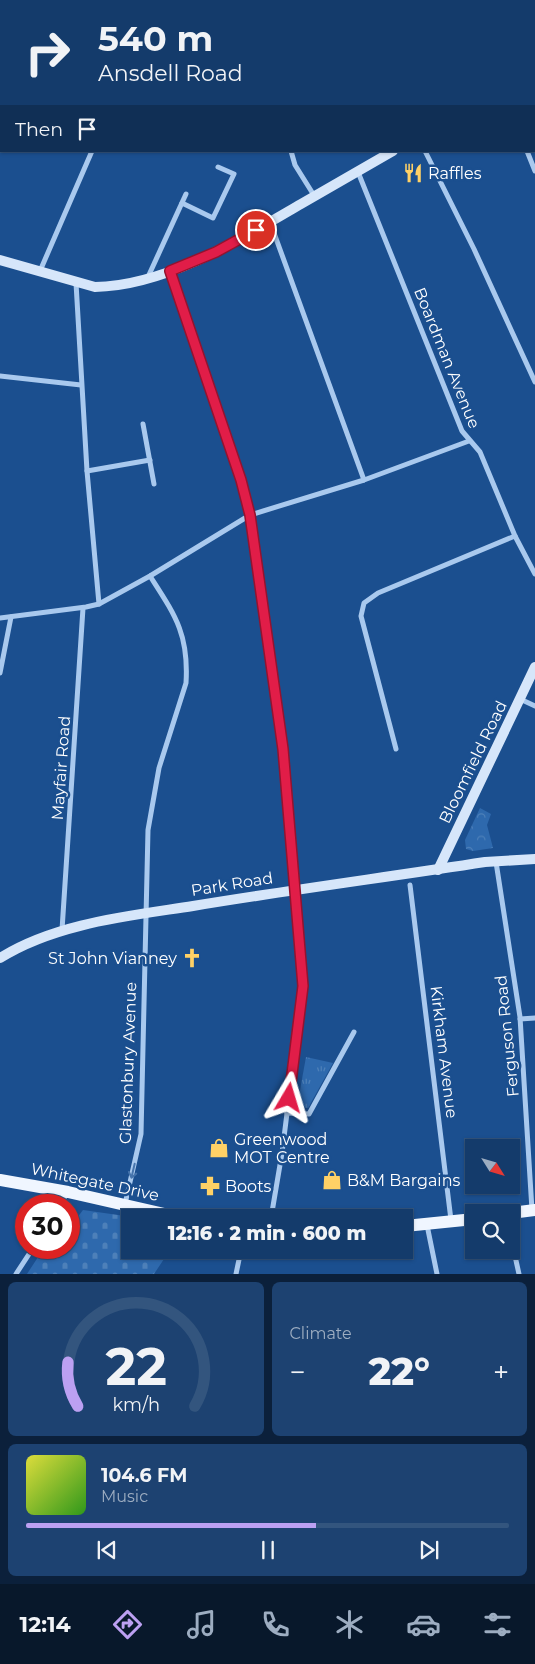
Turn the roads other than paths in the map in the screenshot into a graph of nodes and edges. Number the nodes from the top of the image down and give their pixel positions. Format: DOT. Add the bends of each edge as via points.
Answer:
graph roads {
  1 [pos="92,152"];
  2 [pos="291,152"];
  3 [pos="391,152"];
  4 [pos="426,152"];
  5 [pos="527,152"];
  6 [pos="218,167"];
  7 [pos="358,172"];
  8 [pos="535,172"];
  9 [pos="186,194"];
  10 [pos="314,196"];
  11 [pos="182,203"];
  12 [pos="270,222"];
  13 [pos="0,260"];
  14 [pos="170,271"];
  15 [pos="40,272"];
  16 [pos="148,277"];
  17 [pos="76,283"];
  18 [pos="0,376"];
  19 [pos="535,382"];
  20 [pos="82,385"];
  21 [pos="143,424"];
  22 [pos="469,441"];
  23 [pos="150,460"];
  24 [pos="87,471"];
  25 [pos="364,480"];
  26 [pos="154,484"];
  27 [pos="250,515"];
  28 [pos="515,536"];
  29 [pos="535,574"];
  30 [pos="150,576"];
  31 [pos="99,604"];
  32 [pos="83,608"];
  33 [pos="12,617"];
  34 [pos="0,618"];
  35 [pos="535,667"];
  36 [pos="0,673"];
  37 [pos="520,699"];
  38 [pos="535,706"];
  39 [pos="396,749"];
  40 [pos="535,859"];
  41 [pos="496,861"];
  42 [pos="438,870"];
  43 [pos="410,886"];
  44 [pos="295,890"];
  45 [pos="145,913"];
  46 [pos="62,930"];
  47 [pos="0,958"];
  48 [pos="535,1018"];
  49 [pos="520,1019"];
  50 [pos="354,1032"];
  51 [pos="287,1113"];
  52 [pos="0,1180"];
  53 [pos="68,1192"];
  54 [pos="125,1205"];
  55 [pos="143,1209"];
  56 [pos="272,1209"];
  57 [pos="534,1210"];
  58 [pos="520,1212"];
  59 [pos="465,1220"];
  60 [pos="452,1222"];
  61 [pos="427,1225"];
  62 [pos="413,1226"];
  63 [pos="26,1259"];
  64 [pos="240,1259"];
  65 [pos="516,1259"];
  66 [pos="16,1274"];
  67 [pos="236,1274"];
  68 [pos="437,1274"];
  69 [pos="519,1274"];
  1 -- 15 [label="street"];
  2 -- 10 [label="street" via="295,166"];
  3 -- 7 [label="main road"];
  4 -- 19 [label="street" via="474,248"];
  5 -- 8 [label="street"];
  6 -- 11 [label="street" via="234,174 213,218"];
  7 -- 10 [label="main road"];
  7 -- 22 [label="street, Boardman Avenue" via="462,431"];
  9 -- 11 [label="street"];
  10 -- 12 [label="main road"];
  11 -- 16 [label="street"];
  12 -- 14 [label="main road" via="216,252"];
  12 -- 25 [label="street"];
  13 -- 15 [label="main road"];
  14 -- 16 [label="main road"];
  14 -- 27 [label="street"];
  15 -- 17 [label="main road"];
  16 -- 17 [label="main road" via="111,287"];
  17 -- 20 [label="street"];
  18 -- 20 [label="street"];
  20 -- 24 [label="street"];
  21 -- 23 [label="street"];
  22 -- 25 [label="street"];
  22 -- 28 [label="street, Boardman Avenue" via="480,452"];
  23 -- 24 [label="street"];
  23 -- 26 [label="street"];
  24 -- 31 [label="street"];
  25 -- 27 [label="street"];
  27 -- 30 [label="street"];
  27 -- 44 [label="street" via="283,749"];
  28 -- 29 [label="street, Boardman Avenue"];
  28 -- 39 [label="street" via="378,593 364,603 361,616"];
  30 -- 31 [label="street"];
  30 -- 45 [label="street, Glastonbury Avenue" via="178,620 187,668 186,683 160,768 148,830"];
  31 -- 32 [label="street"];
  32 -- 33 [label="street"];
  32 -- 46 [label="street, Mayfair Road"];
  33 -- 34 [label="street"];
  33 -- 36 [label="street"];
  35 -- 37 [label="main road, Bloomfield Road"];
  37 -- 38 [label="street"];
  37 -- 42 [label="main road, Bloomfield Road"];
  40 -- 41 [label="main road, Park Road"];
  41 -- 42 [label="main road, Park Road"];
  41 -- 49 [label="street, Ferguson Road"];
  42 -- 44 [label="main road, Park Road"];
  43 -- 60 [label="street, Kirkham Avenue"];
  44 -- 45 [label="main road, Park Road"];
  44 -- 51 [label="street" via="303,986"];
  45 -- 46 [label="main road, Park Road"];
  45 -- 54 [label="street, Glastonbury Avenue, one-way" via="140,1134"];
  46 -- 47 [label="main road, Park Road" via="22,945"];
  48 -- 49 [label="street"];
  49 -- 57 [label="street, Ferguson Road"];
  50 -- 51 [label="street" via="309,1114"];
  51 -- 56 [label="street"];
  52 -- 53 [label="main road, Whitegate Drive"];
  53 -- 54 [label="main road, Whitegate Drive"];
  54 -- 55 [label="main road, Whitegate Drive"];
  57 -- 58 [label="main road"];
  59 -- 60 [label="main road"];
  60 -- 61 [label="main road"];
  61 -- 62 [label="main road"];
  61 -- 68 [label="street"];
  63 -- 66 [label="street"];
  64 -- 67 [label="street"];
  65 -- 69 [label="street"];
}
